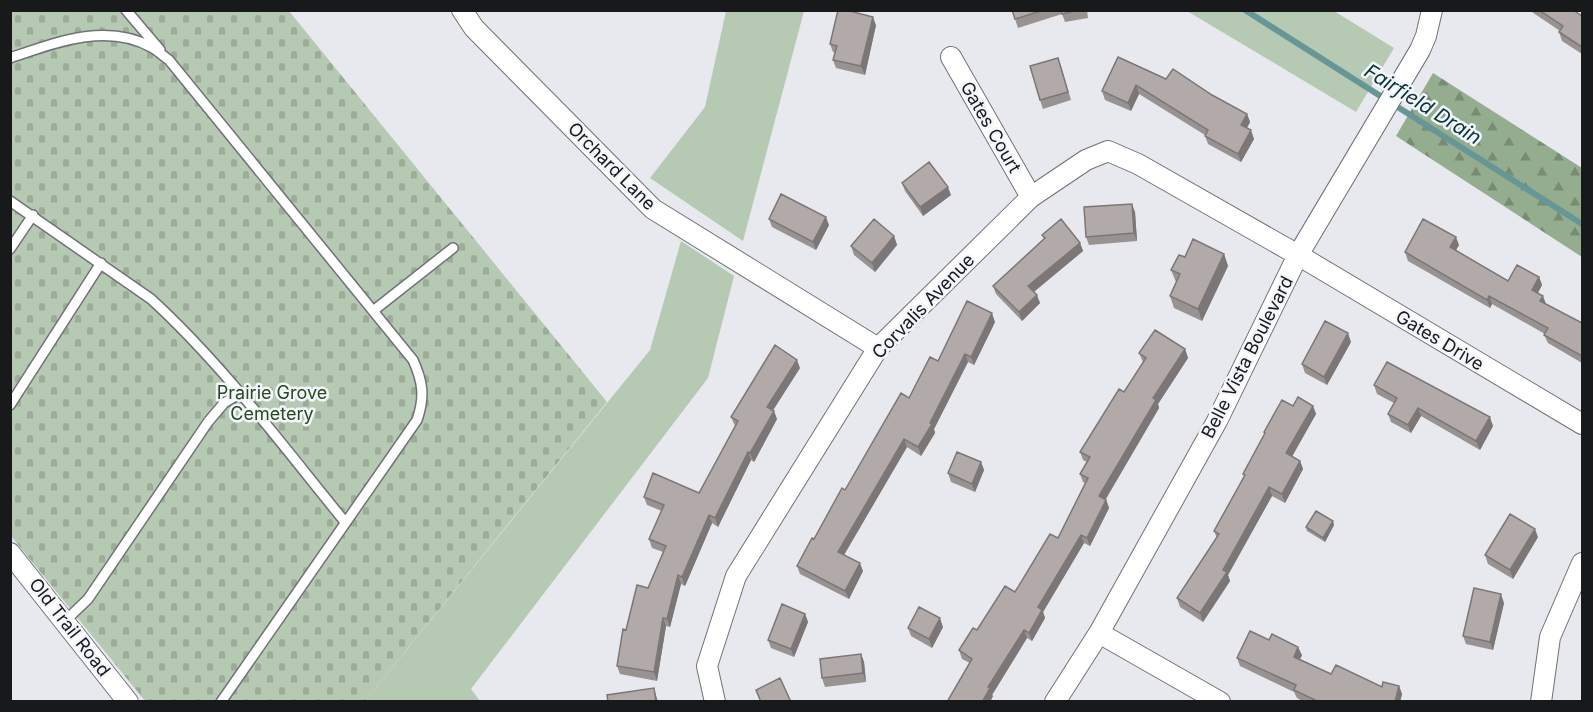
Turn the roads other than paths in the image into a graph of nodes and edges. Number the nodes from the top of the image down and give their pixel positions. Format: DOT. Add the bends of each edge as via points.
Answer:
graph roads {
  1 [pos="126,10"];
  2 [pos="462,10"];
  3 [pos="1432,10"];
  4 [pos="951,57"];
  5 [pos="10,58"];
  6 [pos="170,60"];
  7 [pos="1031,196"];
  8 [pos="10,201"];
  9 [pos="33,215"];
  10 [pos="453,248"];
  11 [pos="10,249"];
  12 [pos="1298,255"];
  13 [pos="101,263"];
  14 [pos="374,311"];
  15 [pos="878,348"];
  16 [pos="239,394"];
  17 [pos="10,405"];
  18 [pos="1582,424"];
  19 [pos="345,522"];
  20 [pos="10,553"];
  21 [pos="1582,563"];
  22 [pos="65,621"];
  23 [pos="1099,633"];
  24 [pos="128,702"];
  25 [pos="221,702"];
  26 [pos="715,702"];
  27 [pos="1055,702"];
  28 [pos="1220,702"];
  29 [pos="1541,702"];
  1 -- 6 [label="lane"];
  2 -- 15 [label="street, Orchard Lane" via="474,28 653,209"];
  3 -- 12 [label="street, Belle Vista Boulevard" via="1420,50"];
  4 -- 7 [label="street, Gates Court"];
  5 -- 6 [label="lane" via="65,39 93,36 150,46"];
  6 -- 14 [label="lane"];
  7 -- 12 [label="street, Corvalis Avenue" via="1086,160 1108,151 1138,164"];
  7 -- 15 [label="street, Corvalis Avenue"];
  8 -- 9 [label="lane"];
  9 -- 11 [label="lane"];
  9 -- 13 [label="lane"];
  10 -- 14 [label="lane"];
  12 -- 18 [label="street, Gates Drive"];
  12 -- 23 [label="street, Belle Vista Boulevard" via="1217,421"];
  13 -- 16 [label="lane" via="169,316"];
  13 -- 17 [label="lane"];
  14 -- 19 [label="lane" via="413,360 421,377 422,405 417,420"];
  15 -- 26 [label="street, Corvalis Avenue" via="736,576 707,666"];
  16 -- 19 [label="lane"];
  16 -- 22 [label="lane" via="224,403 208,422 88,599"];
  19 -- 25 [label="lane"];
  20 -- 22 [label="street, Old Trail Road"];
  21 -- 29 [label="street" via="1550,637"];
  22 -- 24 [label="street, Old Trail Road"];
  23 -- 27 [label="street, Belle Vista Boulevard"];
  23 -- 28 [label="street"];
}
